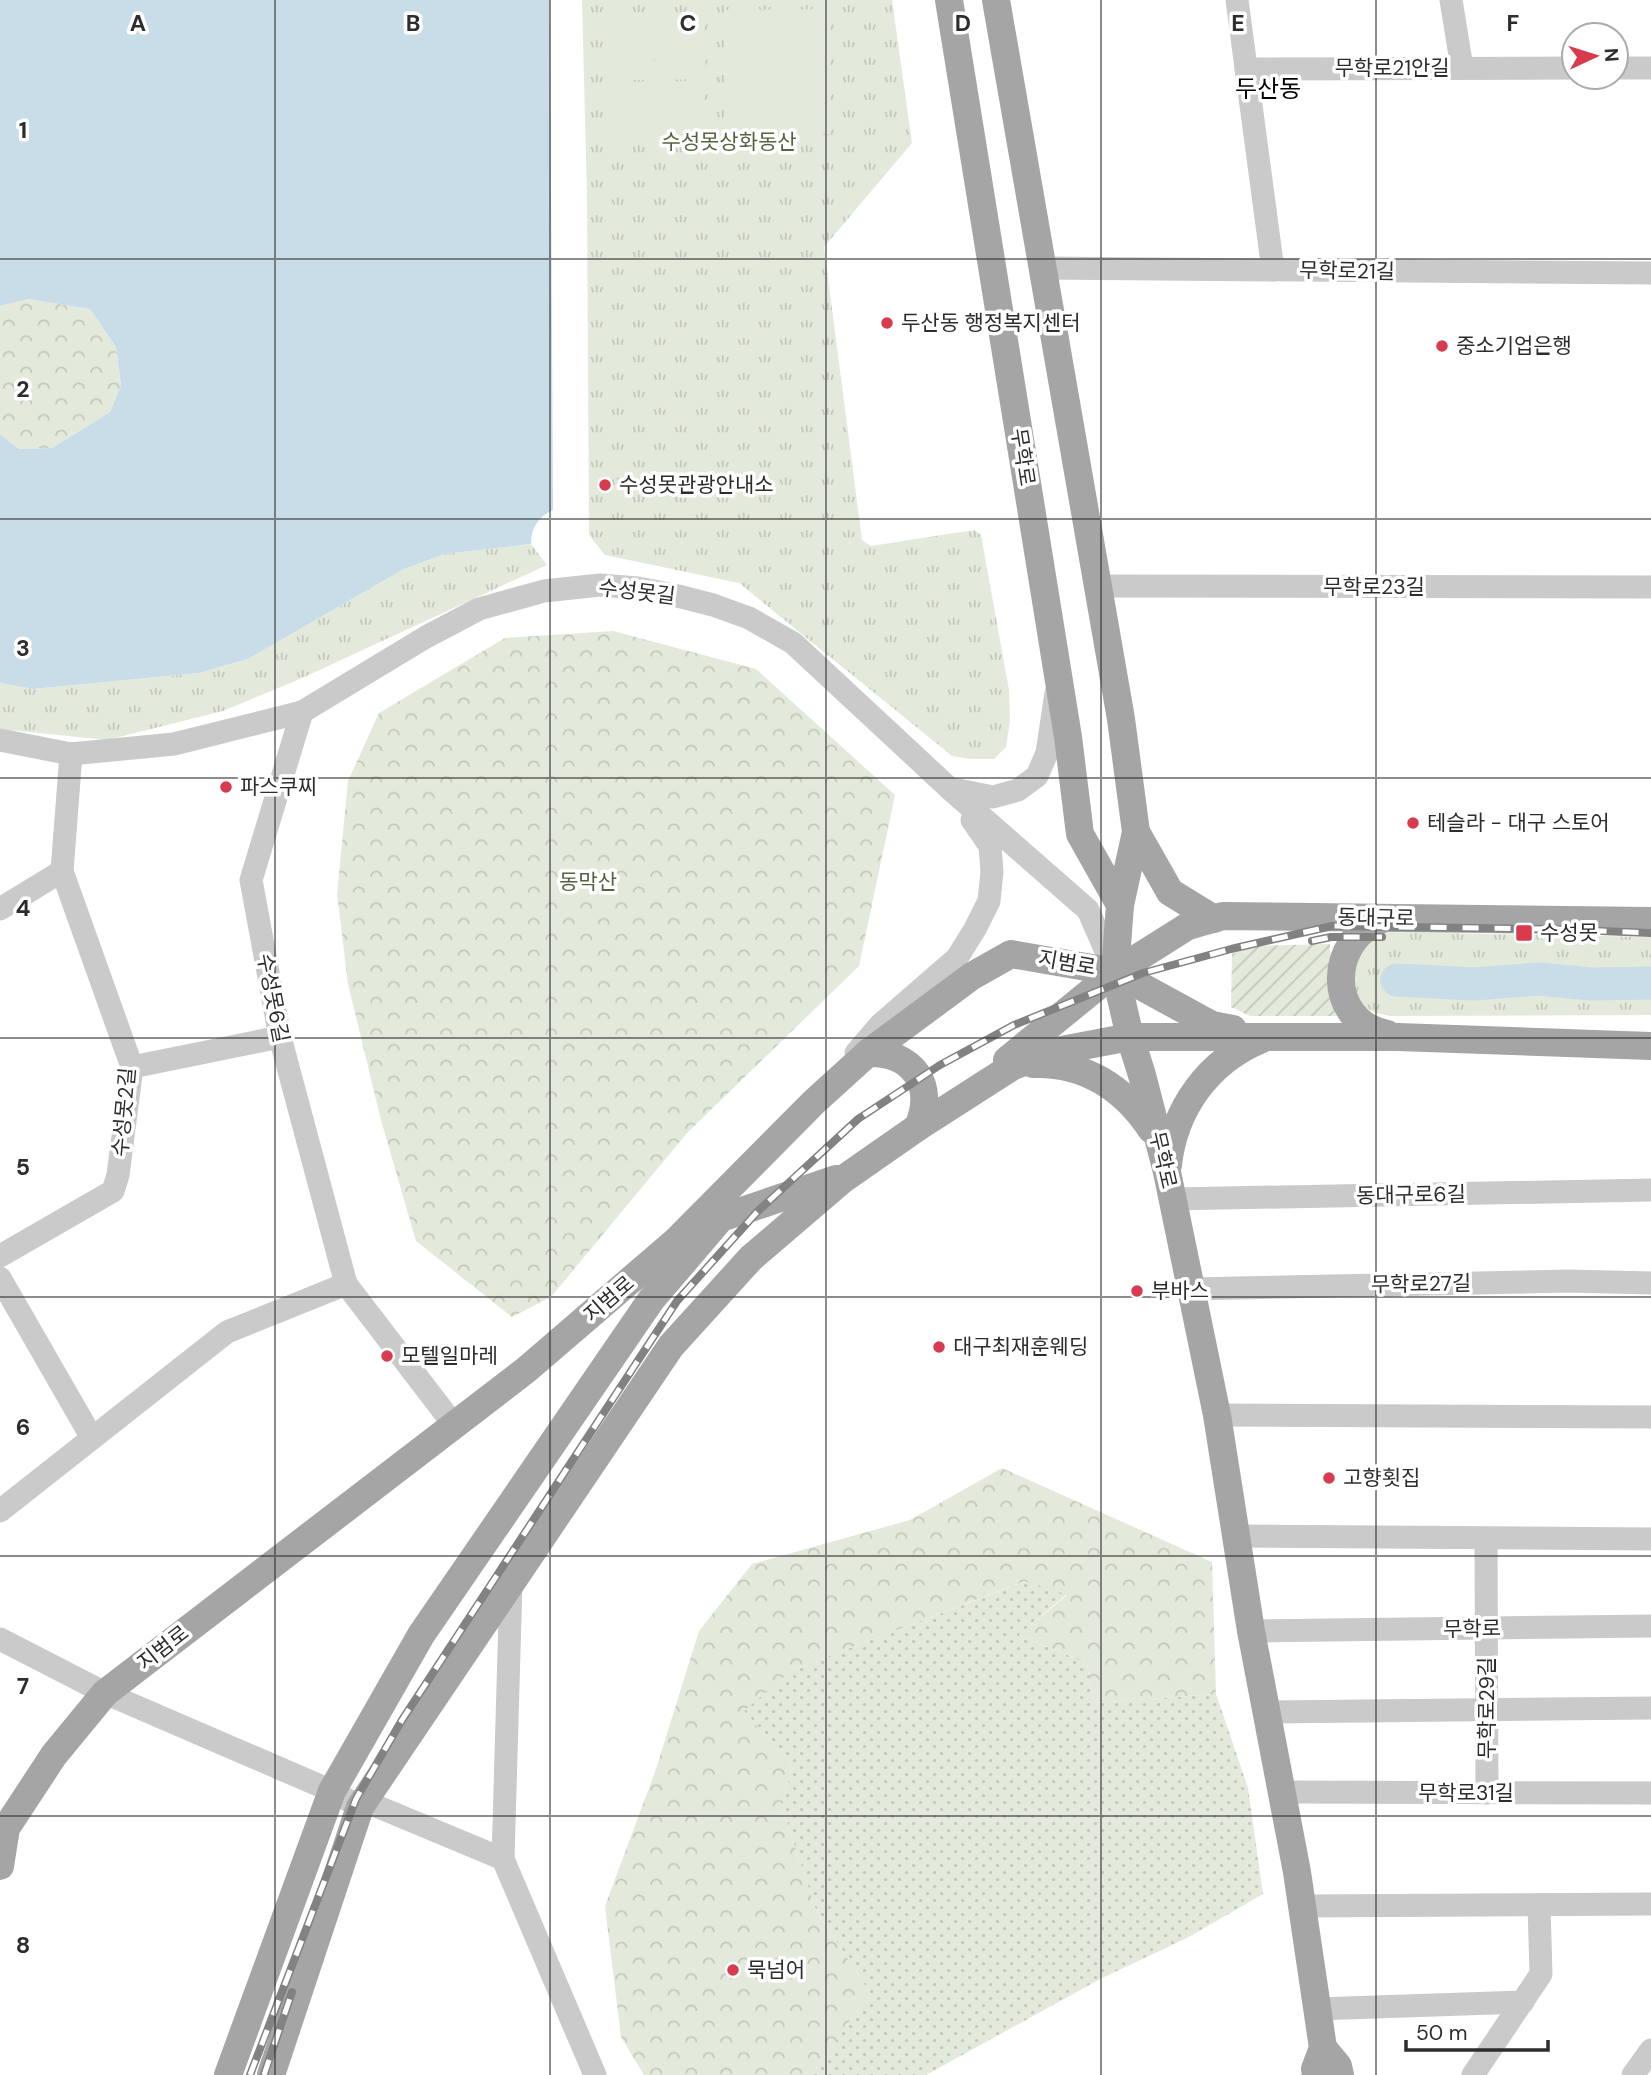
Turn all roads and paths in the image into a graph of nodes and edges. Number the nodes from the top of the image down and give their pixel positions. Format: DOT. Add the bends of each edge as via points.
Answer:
graph roads {
  1 [pos="949,0"];
  2 [pos="996,0"];
  3 [pos="1237,0"];
  4 [pos="1451,0"];
  5 [pos="1462,68"];
  6 [pos="1560,68"];
  7 [pos="1630,68"];
  8 [pos="1651,68"];
  9 [pos="1246,69"];
  10 [pos="1043,268"];
  11 [pos="1273,270"];
  12 [pos="1651,273"];
  13 [pos="1097,586"];
  14 [pos="1651,587"];
  15 [pos="1058,678"];
  16 [pos="302,712"];
  17 [pos="0,740"];
  18 [pos="71,754"];
  19 [pos="950,789"];
  20 [pos="1136,832"];
  21 [pos="62,871"];
  22 [pos="1120,905"];
  23 [pos="0,909"];
  24 [pos="1384,918"];
  25 [pos="1214,919"];
  26 [pos="1651,921"];
  27 [pos="1115,972"];
  28 [pos="1271,1036"];
  29 [pos="280,1037"];
  30 [pos="1130,1037"];
  31 [pos="1398,1037"];
  32 [pos="1651,1046"];
  33 [pos="868,1053"];
  34 [pos="1013,1066"];
  35 [pos="132,1067"];
  36 [pos="814,1102"];
  37 [pos="953,1105"];
  38 [pos="918,1127"];
  39 [pos="1159,1141"];
  40 [pos="852,1173"];
  41 [pos="1169,1186"];
  42 [pos="1651,1190"];
  43 [pos="0,1256"];
  44 [pos="0,1278"];
  45 [pos="1651,1283"];
  46 [pos="346,1284"];
  47 [pos="1191,1289"];
  48 [pos="1217,1415"];
  49 [pos="1651,1417"];
  50 [pos="454,1425"];
  51 [pos="93,1438"];
  52 [pos="0,1511"];
  53 [pos="1237,1536"];
  54 [pos="1486,1539"];
  55 [pos="1651,1539"];
  56 [pos="511,1583"];
  57 [pos="1651,1626"];
  58 [pos="1486,1629"];
  59 [pos="1251,1631"];
  60 [pos="0,1639"];
  61 [pos="105,1693"];
  62 [pos="1651,1708"];
  63 [pos="1487,1710"];
  64 [pos="1266,1712"];
  65 [pos="332,1791"];
  66 [pos="1282,1792"];
  67 [pos="1487,1793"];
  68 [pos="1651,1793"];
  69 [pos="362,1804"];
  70 [pos="503,1859"];
  71 [pos="0,1866"];
  72 [pos="1651,1904"];
  73 [pos="1539,1905"];
  74 [pos="1303,1906"];
  75 [pos="1522,2002"];
  76 [pos="1316,2009"];
  77 [pos="1322,2048"];
  78 [pos="1651,2050"];
  79 [pos="228,2075"];
  80 [pos="271,2075"];
  81 [pos="595,2075"];
  82 [pos="1316,2075"];
  83 [pos="1340,2075"];
  84 [pos="1473,2075"];
  85 [pos="1633,2075"];
  1 -- 15 [label="main road, 무학로"];
  2 -- 10 [label="main road, 무학로"];
  3 -- 9 [label="street"];
  4 -- 5 [label="street"];
  5 -- 6 [label="street, 무학로21안길"];
  5 -- 9 [label="street, 무학로21안길"];
  7 -- 8 [label="street"];
  9 -- 11 [label="street"];
  10 -- 11 [label="street, 무학로21길"];
  10 -- 13 [label="main road, 무학로"];
  11 -- 12 [label="street, 무학로21길"];
  13 -- 14 [label="street, 무학로23길"];
  13 -- 20 [label="main road, 무학로"];
  15 -- 19 [label="street" via="1047,753 1037,776 1018,790 993,797"];
  15 -- 22 [label="main road, 무학로" via="1080,834"];
  16 -- 18 [label="street, 수성못길" via="174,744"];
  16 -- 19 [label="street, 수성못길" via="479,609 544,591 600,585 638,588 713,605 749,618 793,643"];
  16 -- 29 [label="street, 수성못6길" via="251,880"];
  17 -- 18 [label="street, 수성못길"];
  18 -- 21 [label="street, 수성못2길"];
  19 -- 27 [label="street, 수성못길" via="1088,910"];
  19 -- 36 [label="street" via="990,846 989,901 957,958 880,1025"];
  20 -- 22 [label="main road, 무학로"];
  20 -- 25 [label="main road" via="1170,892"];
  21 -- 23 [label="street"];
  21 -- 35 [label="street, 수성못2길"];
  22 -- 27 [label="main road, 무학로"];
  24 -- 25 [label="main road, 동대구로"];
  24 -- 26 [label="main road, 동대구로"];
  24 -- 31 [label="main road" via="1368,925 1350,942 1341,966 1341,982 1345,999 1359,1020 1380,1033"];
  25 -- 27 [label="main road, 동대구로" via="1188,926"];
  27 -- 28 [label="main road" via="1212,1025"];
  27 -- 30 [label="main road, 무학로"];
  27 -- 33 [label="main road, 지범로" via="1011,954 972,976"];
  27 -- 37 [label="main road, 지범로"];
  28 -- 30 [label="main road, 지범로"];
  28 -- 31 [label="main road"];
  28 -- 41 [label="main road" via="1216,1067 1188,1102 1170,1148"];
  29 -- 35 [label="street"];
  29 -- 46 [label="street, 수성못6길"];
  30 -- 34 [label="main road, 지범로" via="1051,1052"];
  30 -- 39 [label="main road, 무학로"];
  31 -- 32 [label="main road"];
  33 -- 36 [label="main road, 지범로"];
  33 -- 38 [label="main road" via="895,1056 917,1074 925,1100"];
  34 -- 37 [label="main road, 지범로"];
  34 -- 39 [label="main road" via="1061,1066 1106,1083 1137,1108"];
  35 -- 43 [label="street, 수성못2길" via="113,1191"];
  36 -- 50 [label="main road, 지범로" via="676,1241 526,1370"];
  37 -- 38 [label="main road, 지범로"];
  38 -- 40 [label="main road, 지범로"];
  39 -- 41 [label="main road, 무학로"];
  40 -- 56 [label="main road, 지범로" via="751,1258 671,1346"];
  40 -- 65 [label="main road" via="721,1218 651,1300 421,1635"];
  41 -- 42 [label="street, 동대구로6길"];
  41 -- 47 [label="main road, 무학로"];
  44 -- 51 [label="street"];
  45 -- 47 [label="street, 무학로27길"];
  46 -- 50 [label="street, 수성못6길"];
  46 -- 51 [label="street" via="227,1332"];
  47 -- 48 [label="main road, 무학로"];
  48 -- 49 [label="street"];
  48 -- 53 [label="main road, 무학로"];
  50 -- 61 [label="main road, 지범로"];
  51 -- 52 [label="street"];
  53 -- 54 [label="street"];
  53 -- 59 [label="main road, 무학로"];
  54 -- 55 [label="street"];
  54 -- 58 [label="street, 무학로29길"];
  56 -- 69 [label="main road, 지범로"];
  56 -- 70 [label="street"];
  57 -- 58 [label="street, 무학로"];
  58 -- 59 [label="street, 무학로"];
  58 -- 63 [label="street, 무학로29길"];
  59 -- 64 [label="main road, 무학로"];
  60 -- 61 [label="street"];
  61 -- 65 [label="street"];
  61 -- 71 [label="main road, 지범로" via="54,1755 6,1828"];
  62 -- 63 [label="street"];
  63 -- 64 [label="street"];
  63 -- 67 [label="street, 무학로29길"];
  64 -- 66 [label="main road, 무학로"];
  65 -- 69 [label="street"];
  65 -- 79 [label="main road"];
  66 -- 67 [label="street, 무학로31길"];
  66 -- 74 [label="main road, 무학로"];
  67 -- 68 [label="street, 무학로31길"];
  69 -- 70 [label="street"];
  69 -- 80 [label="main road, 지범로"];
  70 -- 81 [label="street"];
  72 -- 73 [label="street"];
  73 -- 74 [label="street"];
  73 -- 75 [label="street" via="1541,1974"];
  74 -- 76 [label="main road, 무학로"];
  75 -- 76 [label="street"];
  75 -- 84 [label="street"];
  76 -- 77 [label="main road, 무학로"];
  77 -- 82 [label="main road, 무학로"];
  77 -- 83 [label="main road, 무학로"];
  78 -- 85 [label="street"];
}
